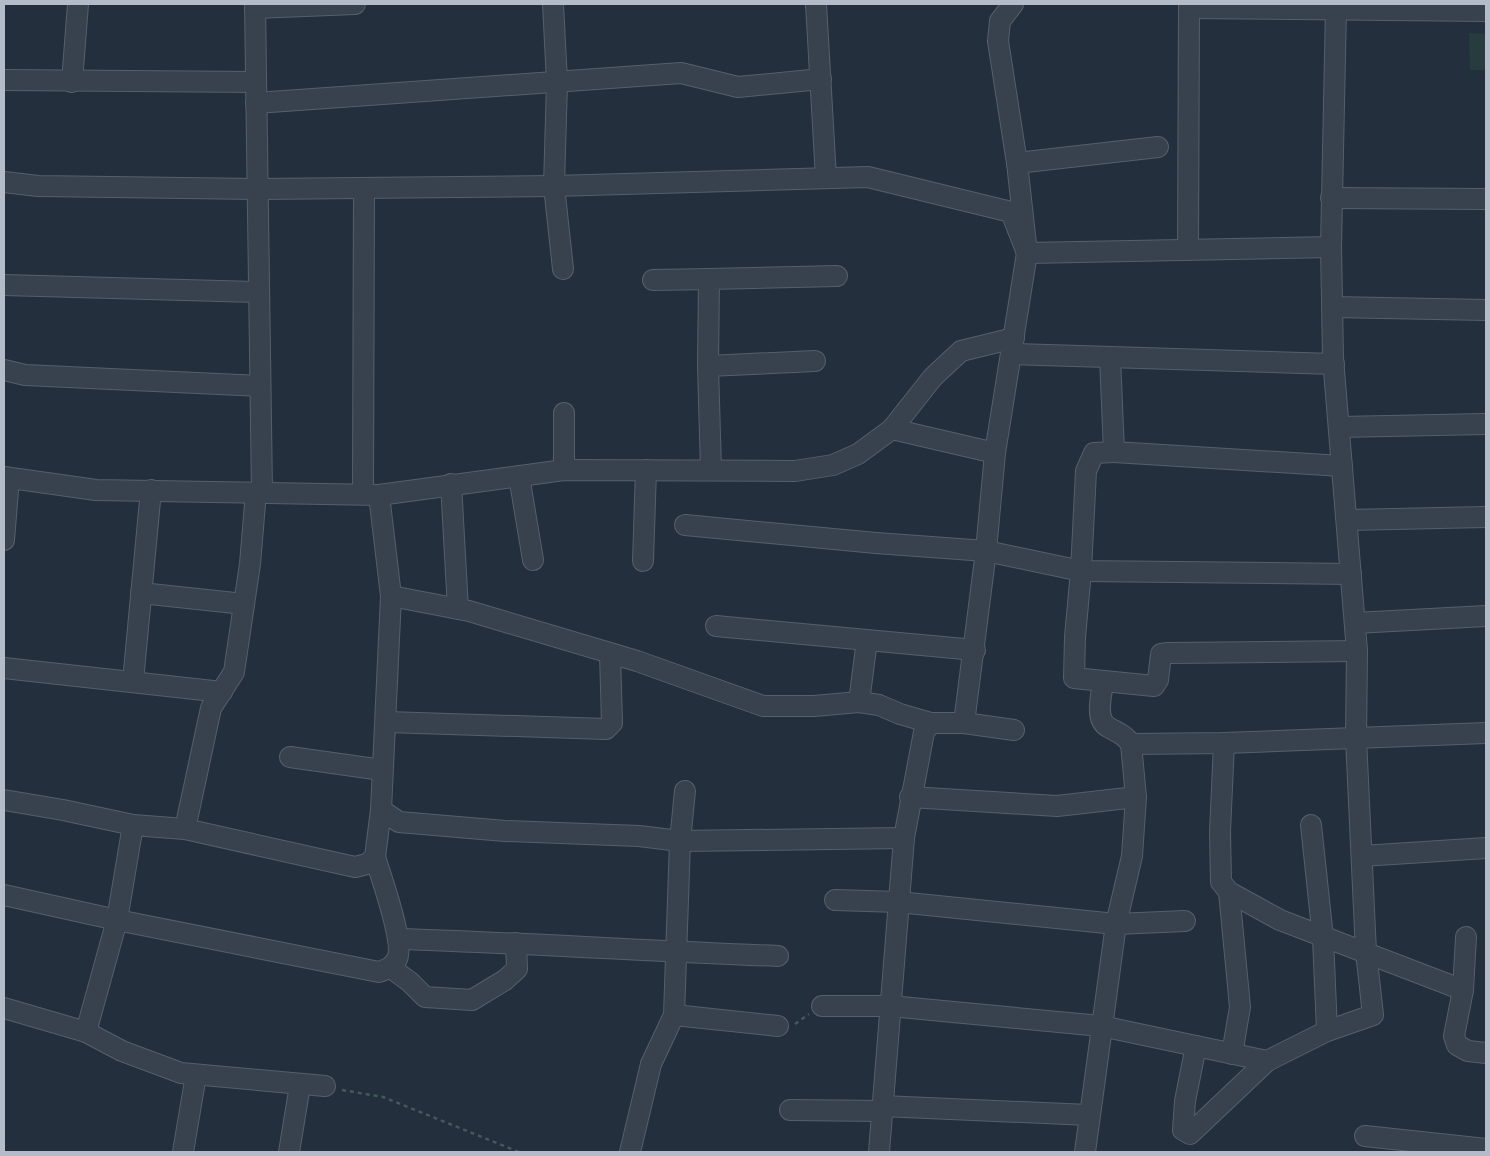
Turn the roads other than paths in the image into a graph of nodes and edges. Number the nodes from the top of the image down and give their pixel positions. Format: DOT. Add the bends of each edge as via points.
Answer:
graph roads {
  1 [pos="78,4"];
  2 [pos="355,4"];
  3 [pos="553,4"];
  4 [pos="816,4"];
  5 [pos="1013,4"];
  6 [pos="255,6"];
  7 [pos="1189,6"];
  8 [pos="1336,8"];
  9 [pos="1486,11"];
  10 [pos="820,78"];
  11 [pos="4,80"];
  12 [pos="72,82"];
  13 [pos="256,82"];
  14 [pos="557,82"];
  15 [pos="256,103"];
  16 [pos="1158,147"];
  17 [pos="1017,163"];
  18 [pos="826,178"];
  19 [pos="4,182"];
  20 [pos="554,186"];
  21 [pos="364,188"];
  22 [pos="258,189"];
  23 [pos="1331,198"];
  24 [pos="1486,199"];
  25 [pos="1331,247"];
  26 [pos="1188,250"];
  27 [pos="1027,253"];
  28 [pos="563,269"];
  29 [pos="837,276"];
  30 [pos="653,280"];
  31 [pos="709,280"];
  32 [pos="4,285"];
  33 [pos="259,292"];
  34 [pos="1332,307"];
  35 [pos="1486,310"];
  36 [pos="1013,346"];
  37 [pos="1110,357"];
  38 [pos="815,360"];
  39 [pos="1334,364"];
  40 [pos="708,366"];
  41 [pos="4,370"];
  42 [pos="259,386"];
  43 [pos="564,413"];
  44 [pos="1486,424"];
  45 [pos="1339,427"];
  46 [pos="892,429"];
  47 [pos="1114,452"];
  48 [pos="995,453"];
  49 [pos="1342,466"];
  50 [pos="564,470"];
  51 [pos="646,470"];
  52 [pos="711,470"];
  53 [pos="519,476"];
  54 [pos="6,478"];
  55 [pos="452,484"];
  56 [pos="151,490"];
  57 [pos="259,492"];
  58 [pos="371,494"];
  59 [pos="1486,517"];
  60 [pos="1347,520"];
  61 [pos="685,525"];
  62 [pos="4,540"];
  63 [pos="986,551"];
  64 [pos="533,560"];
  65 [pos="643,561"];
  66 [pos="1081,571"];
  67 [pos="1351,574"];
  68 [pos="141,593"];
  69 [pos="391,596"];
  70 [pos="244,604"];
  71 [pos="458,609"];
  72 [pos="1486,616"];
  73 [pos="1355,623"];
  74 [pos="716,626"];
  75 [pos="867,640"];
  76 [pos="975,650"];
  77 [pos="1357,651"];
  78 [pos="610,654"];
  79 [pos="4,668"];
  80 [pos="133,681"];
  81 [pos="1103,681"];
  82 [pos="222,692"];
  83 [pos="859,702"];
  84 [pos="387,722"];
  85 [pos="932,723"];
  86 [pos="964,724"];
  87 [pos="1014,730"];
  88 [pos="1486,733"];
  89 [pos="1356,738"];
  90 [pos="1224,743"];
  91 [pos="1131,744"];
  92 [pos="290,757"];
  93 [pos="382,770"];
  94 [pos="684,791"];
  95 [pos="910,797"];
  96 [pos="1136,797"];
  97 [pos="4,800"];
  98 [pos="381,810"];
  99 [pos="133,825"];
  100 [pos="1311,825"];
  101 [pos="185,829"];
  102 [pos="904,838"];
  103 [pos="680,841"];
  104 [pos="1486,848"];
  105 [pos="1362,856"];
  106 [pos="375,857"];
  107 [pos="1229,892"];
  108 [pos="4,894"];
  109 [pos="835,900"];
  110 [pos="898,902"];
  111 [pos="118,920"];
  112 [pos="1185,921"];
  113 [pos="1116,924"];
  114 [pos="1466,937"];
  115 [pos="1323,938"];
  116 [pos="398,939"];
  117 [pos="516,943"];
  118 [pos="676,952"];
  119 [pos="1366,952"];
  120 [pos="778,956"];
  121 [pos="391,968"];
  122 [pos="1463,990"];
  123 [pos="822,1006"];
  124 [pos="890,1006"];
  125 [pos="4,1008"];
  126 [pos="674,1015"];
  127 [pos="778,1026"];
  128 [pos="1101,1026"];
  129 [pos="1327,1031"];
  130 [pos="86,1032"];
  131 [pos="1196,1046"];
  132 [pos="1486,1052"];
  133 [pos="1232,1054"];
  134 [pos="1267,1061"];
  135 [pos="196,1075"];
  136 [pos="300,1085"];
  137 [pos="325,1086"];
  138 [pos="882,1109"];
  139 [pos="790,1110"];
  140 [pos="1089,1116"];
  141 [pos="1365,1136"];
  142 [pos="1486,1149"];
  143 [pos="182,1152"];
  144 [pos="290,1152"];
  145 [pos="630,1152"];
  146 [pos="879,1152"];
  147 [pos="1085,1152"];
  1 -- 12 [label="street"];
  2 -- 6 [label="street"];
  3 -- 14 [label="street"];
  4 -- 10 [label="street"];
  5 -- 17 [label="street" via="1000,21 998,41"];
  6 -- 13 [label="street"];
  7 -- 8 [label="street"];
  7 -- 26 [label="street"];
  8 -- 9 [label="street"];
  8 -- 23 [label="street"];
  10 -- 14 [label="street" via="738,87 681,73"];
  10 -- 18 [label="street"];
  11 -- 12 [label="street"];
  12 -- 13 [label="street"];
  13 -- 15 [label="street"];
  14 -- 15 [label="street"];
  14 -- 20 [label="street"];
  15 -- 22 [label="street"];
  16 -- 17 [label="street"];
  17 -- 27 [label="street"];
  18 -- 20 [label="street"];
  18 -- 27 [label="street" via="868,178 1011,212"];
  19 -- 22 [label="street" via="38,186"];
  20 -- 21 [label="street"];
  20 -- 28 [label="street"];
  21 -- 22 [label="street"];
  21 -- 58 [label="street"];
  22 -- 33 [label="street"];
  23 -- 24 [label="street"];
  23 -- 25 [label="street"];
  25 -- 26 [label="street"];
  25 -- 34 [label="street"];
  26 -- 27 [label="street"];
  27 -- 36 [label="street"];
  29 -- 31 [label="street"];
  30 -- 31 [label="street"];
  31 -- 40 [label="street"];
  32 -- 33 [label="street"];
  33 -- 42 [label="street"];
  34 -- 35 [label="street"];
  34 -- 39 [label="street"];
  36 -- 37 [label="street"];
  36 -- 46 [label="street" via="961,351 933,377"];
  36 -- 48 [label="street"];
  37 -- 39 [label="street"];
  37 -- 47 [label="street"];
  38 -- 40 [label="street"];
  39 -- 45 [label="street"];
  40 -- 52 [label="street"];
  41 -- 42 [label="street" via="25,375"];
  42 -- 57 [label="street"];
  43 -- 50 [label="street"];
  44 -- 45 [label="street"];
  45 -- 49 [label="street"];
  46 -- 48 [label="street"];
  46 -- 52 [label="street" via="858,454 834,465 795,471"];
  47 -- 49 [label="street"];
  47 -- 66 [label="street" via="1094,453 1086,471"];
  48 -- 63 [label="street"];
  49 -- 60 [label="street"];
  50 -- 51 [label="street"];
  50 -- 53 [label="street"];
  51 -- 52 [label="street"];
  51 -- 65 [label="street"];
  53 -- 55 [label="street"];
  53 -- 64 [label="street"];
  54 -- 56 [label="street" via="96,490"];
  54 -- 62 [label="street"];
  55 -- 58 [label="street"];
  55 -- 71 [label="street"];
  56 -- 57 [label="street"];
  56 -- 68 [label="street"];
  57 -- 58 [label="street"];
  57 -- 70 [label="street"];
  58 -- 69 [label="street"];
  59 -- 60 [label="street"];
  60 -- 67 [label="street"];
  61 -- 63 [label="street"];
  63 -- 66 [label="street"];
  63 -- 76 [label="street"];
  66 -- 67 [label="street"];
  66 -- 81 [label="street" via="1074,678"];
  67 -- 73 [label="street"];
  68 -- 70 [label="street"];
  68 -- 80 [label="street"];
  69 -- 71 [label="street"];
  69 -- 84 [label="street"];
  70 -- 82 [label="street" via="234,672"];
  71 -- 78 [label="street"];
  72 -- 73 [label="street"];
  73 -- 77 [label="street"];
  74 -- 75 [label="street"];
  75 -- 76 [label="street"];
  75 -- 83 [label="street"];
  76 -- 86 [label="street"];
  77 -- 81 [label="street" via="1168,653 1161,654 1158,680 1154,686"];
  77 -- 89 [label="street"];
  78 -- 83 [label="street" via="763,706"];
  78 -- 84 [label="street" via="612,723 606,729"];
  79 -- 80 [label="street"];
  80 -- 82 [label="street"];
  81 -- 91 [label="street" via="1102,721 1120,732"];
  82 -- 101 [label="street" via="211,708"];
  83 -- 85 [label="street" via="879,705"];
  84 -- 93 [label="street"];
  85 -- 86 [label="street"];
  85 -- 95 [label="street" via="924,732"];
  86 -- 87 [label="street"];
  88 -- 89 [label="street"];
  89 -- 90 [label="street"];
  89 -- 105 [label="street"];
  90 -- 91 [label="street"];
  90 -- 107 [label="street" via="1221,882"];
  91 -- 96 [label="street"];
  92 -- 93 [label="street"];
  93 -- 98 [label="street"];
  94 -- 103 [label="street"];
  95 -- 96 [label="street" via="1057,806"];
  95 -- 102 [label="street"];
  96 -- 113 [label="street" via="1132,856"];
  97 -- 99 [label="street"];
  98 -- 103 [label="street" via="399,822"];
  98 -- 106 [label="street"];
  99 -- 101 [label="street"];
  99 -- 111 [label="street"];
  100 -- 115 [label="street"];
  101 -- 106 [label="street" via="355,867 367,864"];
  102 -- 103 [label="street"];
  102 -- 110 [label="street"];
  103 -- 118 [label="street"];
  104 -- 105 [label="street"];
  105 -- 119 [label="street"];
  106 -- 116 [label="street"];
  107 -- 115 [label="street" via="1280,920"];
  107 -- 133 [label="street" via="1240,1008"];
  108 -- 111 [label="street"];
  109 -- 110 [label="street"];
  110 -- 113 [label="street"];
  110 -- 124 [label="street"];
  111 -- 121 [label="street" via="379,972"];
  111 -- 130 [label="street"];
  112 -- 113 [label="street"];
  113 -- 128 [label="street"];
  114 -- 122 [label="street"];
  115 -- 119 [label="street"];
  115 -- 129 [label="street"];
  116 -- 117 [label="street"];
  116 -- 121 [label="street" via="398,957"];
  117 -- 118 [label="street"];
  117 -- 121 [label="street" via="516,969 505,980 472,1000 425,997"];
  118 -- 120 [label="street"];
  118 -- 126 [label="street"];
  119 -- 122 [label="street"];
  119 -- 129 [label="street" via="1373,1015"];
  122 -- 132 [label="street" via="1454,1036 1457,1045 1468,1051"];
  123 -- 124 [label="street"];
  124 -- 128 [label="street"];
  124 -- 138 [label="street"];
  125 -- 130 [label="street"];
  126 -- 127 [label="street"];
  126 -- 145 [label="street" via="651,1064"];
  128 -- 131 [label="street"];
  128 -- 140 [label="street"];
  129 -- 134 [label="street"];
  130 -- 135 [label="street" via="122,1050 181,1073"];
  131 -- 133 [label="street"];
  131 -- 134 [label="street" via="1185,1100 1183,1130 1190,1134"];
  133 -- 134 [label="street"];
  135 -- 136 [label="street"];
  135 -- 143 [label="street"];
  136 -- 137 [label="street"];
  136 -- 144 [label="street"];
  138 -- 139 [label="street"];
  138 -- 140 [label="street"];
  138 -- 146 [label="street"];
  140 -- 147 [label="street"];
  141 -- 142 [label="street"];
}
